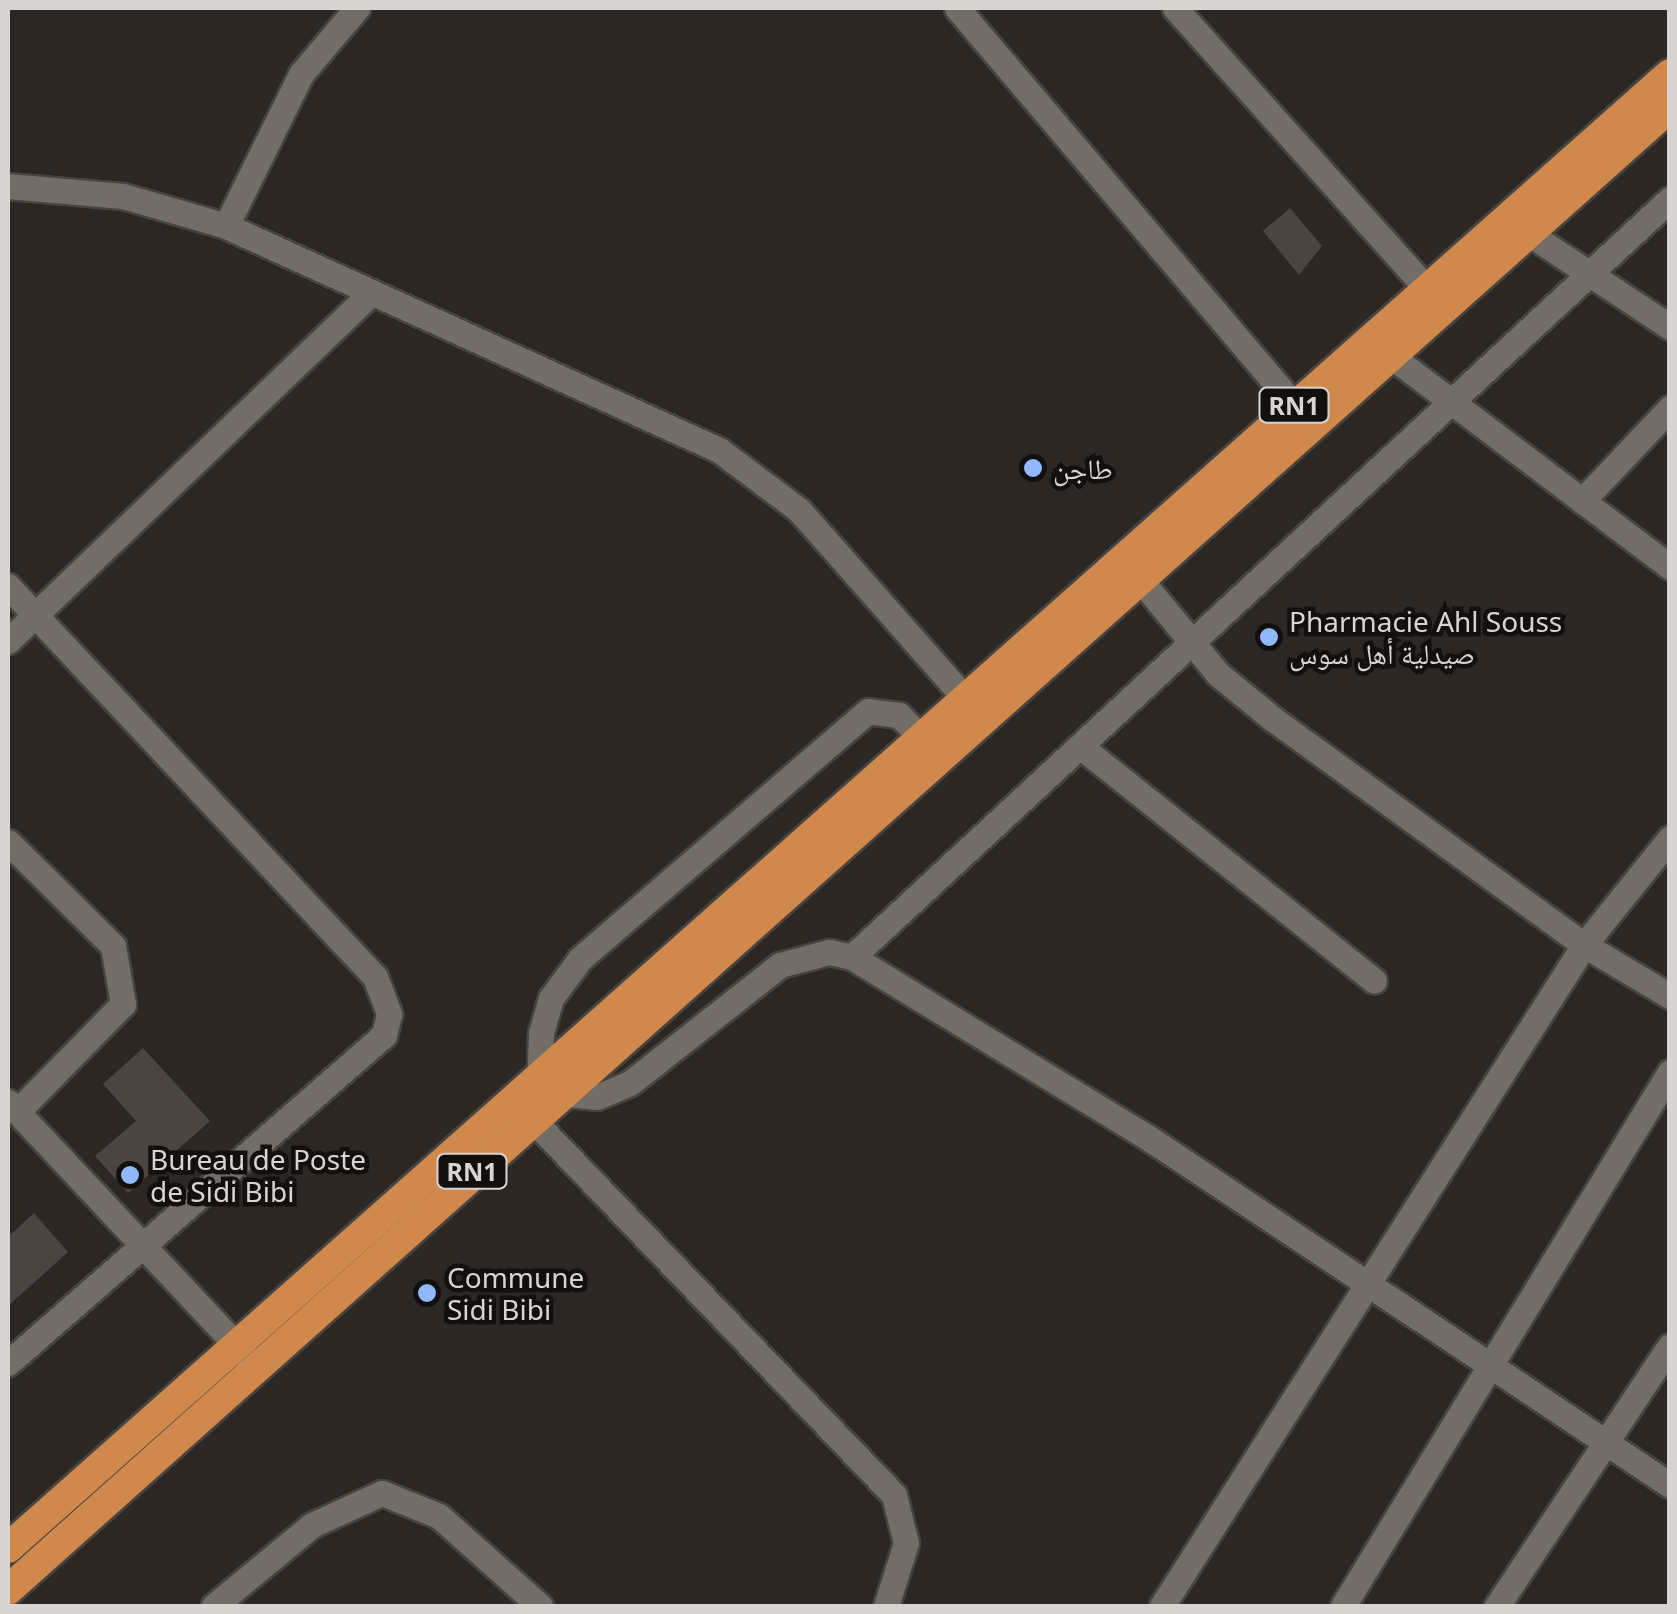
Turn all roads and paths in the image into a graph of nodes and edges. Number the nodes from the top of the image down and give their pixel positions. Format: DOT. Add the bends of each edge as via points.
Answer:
graph roads {
  1 [pos="357,8"];
  2 [pos="957,8"];
  3 [pos="1175,8"];
  4 [pos="1670,74"];
  5 [pos="1670,107"];
  6 [pos="8,186"];
  7 [pos="1670,200"];
  8 [pos="226,226"];
  9 [pos="1528,233"];
  10 [pos="1588,273"];
  11 [pos="1429,290"];
  12 [pos="370,294"];
  13 [pos="1670,327"];
  14 [pos="1395,359"];
  15 [pos="1448,399"];
  16 [pos="1294,405"];
  17 [pos="1670,408"];
  18 [pos="1582,501"];
  19 [pos="1120,556"];
  20 [pos="1670,567"];
  21 [pos="1142,582"];
  22 [pos="8,586"];
  23 [pos="34,612"];
  24 [pos="8,640"];
  25 [pos="1190,644"];
  26 [pos="964,697"];
  27 [pos="1080,746"];
  28 [pos="930,747"];
  29 [pos="1670,838"];
  30 [pos="8,842"];
  31 [pos="1584,944"];
  32 [pos="852,957"];
  33 [pos="1374,981"];
  34 [pos="1670,996"];
  35 [pos="540,1068"];
  36 [pos="1670,1072"];
  37 [pos="558,1093"];
  38 [pos="12,1107"];
  39 [pos="531,1118"];
  40 [pos="140,1247"];
  41 [pos="1366,1284"];
  42 [pos="234,1342"];
  43 [pos="1670,1346"];
  44 [pos="8,1363"];
  45 [pos="255,1366"];
  46 [pos="1488,1368"];
  47 [pos="1604,1445"];
  48 [pos="1670,1486"];
  49 [pos="8,1548"];
  50 [pos="8,1590"];
  51 [pos="214,1606"];
  52 [pos="540,1606"];
  53 [pos="886,1606"];
  54 [pos="1162,1606"];
  55 [pos="1342,1606"];
  56 [pos="1497,1606"];
  1 -- 8 [label="street" via="301,74"];
  2 -- 16 [label="street"];
  3 -- 11 [label="street"];
  4 -- 11 [label="highway, RN1"];
  5 -- 9 [label="highway, RN1"];
  6 -- 8 [label="street" via="122,196"];
  7 -- 10 [label="street"];
  8 -- 12 [label="street"];
  9 -- 10 [label="street"];
  9 -- 14 [label="highway, RN1"];
  10 -- 13 [label="street"];
  10 -- 15 [label="street"];
  11 -- 16 [label="highway, RN1"];
  12 -- 23 [label="street"];
  12 -- 26 [label="street" via="675,427 760,477 841,553"];
  14 -- 15 [label="street"];
  14 -- 21 [label="highway, RN1"];
  15 -- 18 [label="street"];
  15 -- 25 [label="street"];
  16 -- 19 [label="highway, RN1"];
  17 -- 18 [label="street"];
  18 -- 20 [label="street"];
  19 -- 21 [label="street"];
  19 -- 26 [label="highway, RN1"];
  21 -- 25 [label="street"];
  21 -- 28 [label="highway, RN1"];
  22 -- 23 [label="street"];
  23 -- 24 [label="street"];
  23 -- 40 [label="street" via="374,978 388,1006 384,1035"];
  25 -- 27 [label="street"];
  25 -- 31 [label="street" via="1299,738"];
  26 -- 28 [label="highway, RN1"];
  27 -- 32 [label="street"];
  27 -- 33 [label="street"];
  28 -- 35 [label="highway, RN1"];
  28 -- 35 [label="street" via="878,710 829,739 562,978 544,1015"];
  28 -- 37 [label="highway, RN1"];
  29 -- 31 [label="street"];
  30 -- 38 [label="street" via="113,946 123,1004"];
  31 -- 34 [label="street"];
  31 -- 41 [label="street"];
  32 -- 37 [label="street" via="830,952 780,965 630,1083 597,1096"];
  32 -- 41 [label="street"];
  35 -- 37 [label="street"];
  35 -- 42 [label="highway, RN1"];
  36 -- 46 [label="street"];
  37 -- 39 [label="highway, RN1"];
  38 -- 40 [label="street"];
  39 -- 45 [label="highway, RN1"];
  39 -- 53 [label="street" via="894,1495 906,1544"];
  40 -- 42 [label="street"];
  40 -- 44 [label="street"];
  41 -- 46 [label="street"];
  41 -- 54 [label="street"];
  42 -- 45 [label="street"];
  42 -- 49 [label="highway, RN1"];
  43 -- 47 [label="street"];
  45 -- 50 [label="highway, RN1"];
  46 -- 47 [label="street"];
  46 -- 55 [label="street"];
  47 -- 48 [label="street"];
  47 -- 56 [label="street"];
  51 -- 52 [label="street" via="312,1525 382,1493 439,1516"];
}
